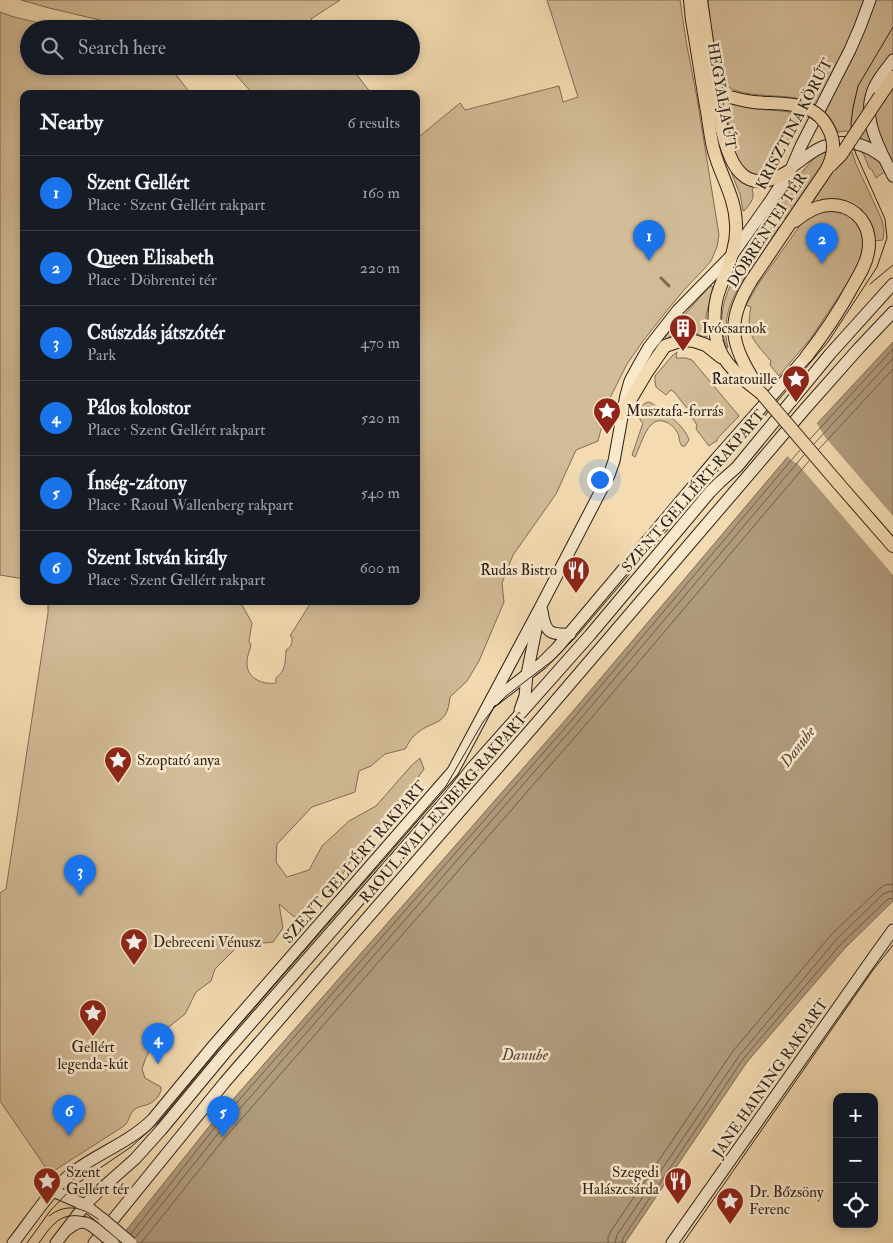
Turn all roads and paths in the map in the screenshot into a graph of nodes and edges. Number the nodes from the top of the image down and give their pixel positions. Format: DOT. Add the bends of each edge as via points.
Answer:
graph roads {
  1 [pos="690,0"];
  2 [pos="701,0"];
  3 [pos="870,0"];
  4 [pos="893,60"];
  5 [pos="893,76"];
  6 [pos="713,78"];
  7 [pos="885,159"];
  8 [pos="790,169"];
  9 [pos="827,169"];
  10 [pos="893,176"];
  11 [pos="788,227"];
  12 [pos="732,255"];
  13 [pos="893,284"];
  14 [pos="893,312"];
  15 [pos="806,357"];
  16 [pos="725,360"];
  17 [pos="761,393"];
  18 [pos="622,414"];
  19 [pos="893,546"];
  20 [pos="541,606"];
  21 [pos="570,634"];
  22 [pos="527,674"];
  23 [pos="489,705"];
  24 [pos="516,718"];
  25 [pos="893,930"];
  26 [pos="893,946"];
  27 [pos="874,954"];
  28 [pos="53,1191"];
  29 [pos="85,1205"];
  30 [pos="102,1226"];
  31 [pos="65,1232"];
  32 [pos="13,1243"];
  33 [pos="56,1243"];
  34 [pos="94,1243"];
  35 [pos="113,1243"];
  36 [pos="131,1243"];
  37 [pos="672,1243"];
  1 -- 12 [label="main road, HEGYALJA ÚT" via="714,150 734,209 736,233"];
  2 -- 6 [label="main road, HEGYALJA ÚT"];
  3 -- 8 [label="main road, KRISZTINA KÖRÚT" via="850,50"];
  4 -- 7 [label="main road" via="878,81 870,98 869,110 874,135"];
  5 -- 9 [label="main road, bridge" via="841,155"];
  6 -- 8 [label="main road, HEGYALJA ÚT" via="722,134 735,167 747,178 760,182 772,180"];
  6 -- 9 [label="main road, bridge" via="718,90 730,96 755,102 798,105 820,116 833,142"];
  7 -- 8 [label="main road" via="866,146 841,143 821,148"];
  7 -- 10 [label="main road"];
  8 -- 12 [label="main road, KRISZTINA KÖRÚT"];
  9 -- 11 [label="main road, DÖBRENTEI TÉR"];
  11 -- 15 [label="main road" via="805,213 826,204 849,209 864,221 868,230 868,253 858,278"];
  11 -- 17 [label="main road, DÖBRENTEI TÉR" via="742,296 734,321 740,356"];
  12 -- 16 [label="main road, HEGYALJA ÚT" via="714,315 717,342"];
  12 -- 18 [label="main road, SZENT GELLÉRT RAKPART" via="678,310 649,347 630,381"];
  13 -- 24 [label="main road, SZENT GELLÉRT RAKPART" via="830,354 738,467 710,492"];
  14 -- 30 [label="main road, RAOUL WALLENBERG RAKPART"];
  15 -- 21 [label="main road, SZENT GELLÉRT RAKPART"];
  16 -- 17 [label="main road"];
  16 -- 18 [label="main road" via="706,345 694,341 684,340 666,346"];
  17 -- 19 [label="main road, bridge"];
  18 -- 20 [label="main road, SZENT GELLÉRT RAKPART" via="609,475"];
  20 -- 21 [label="main road" via="550,632"];
  20 -- 22 [label="main road, SZENT GELLÉRT RAKPART"];
  20 -- 23 [label="main road, SZENT GELLÉRT RAKPART"];
  21 -- 22 [label="main road, SZENT GELLÉRT RAKPART"];
  22 -- 23 [label="main road, SZENT GELLÉRT RAKPART"];
  22 -- 24 [label="main road, SZENT GELLÉRT RAKPART" via="525,696"];
  23 -- 28 [label="main road, SZENT GELLÉRT RAKPART" via="453,771 153,1118 129,1139 73,1172"];
  24 -- 29 [label="main road, SZENT GELLÉRT RAKPART" via="161,1130"];
  25 -- 27 [label="main road, JANE HAINING RAKPART"];
  26 -- 27 [label="main road"];
  27 -- 37 [label="main road, JANE HAINING RAKPART"];
  28 -- 29 [label="main road"];
  28 -- 32 [label="main road"];
  29 -- 30 [label="main road"];
  29 -- 31 [label="main road"];
  30 -- 31 [label="main road" via="84,1222"];
  30 -- 34 [label="main road, RAOUL WALLENBERG RAKPART"];
  30 -- 35 [label="main road, bridge"];
  30 -- 36 [label="main road, bridge"];
  31 -- 33 [label="main road"];
}
